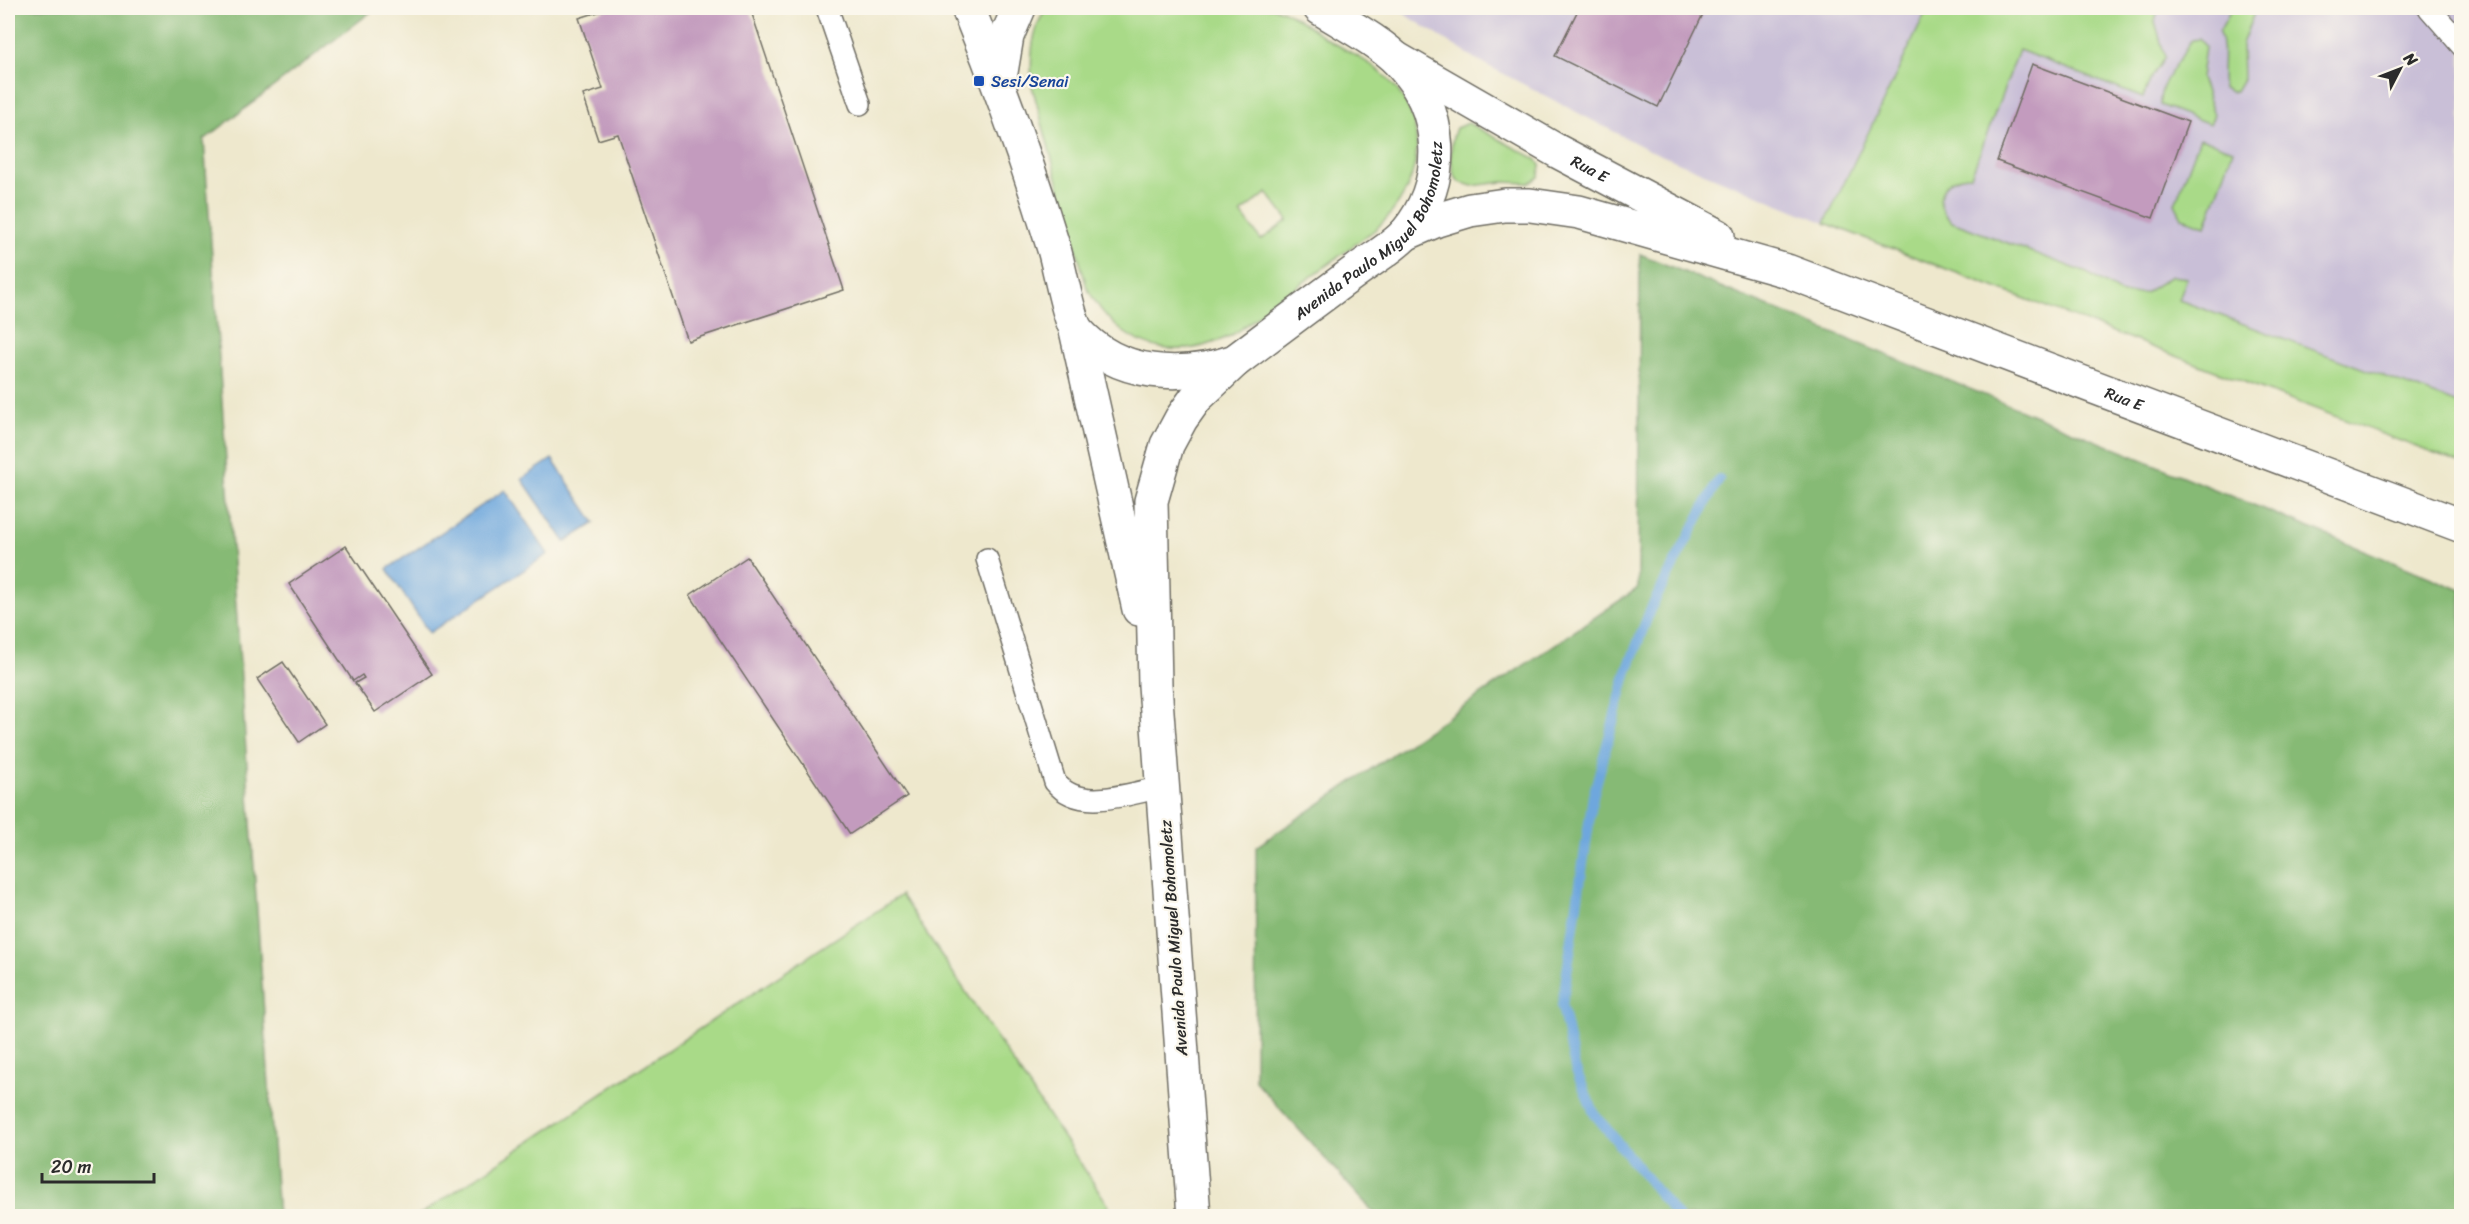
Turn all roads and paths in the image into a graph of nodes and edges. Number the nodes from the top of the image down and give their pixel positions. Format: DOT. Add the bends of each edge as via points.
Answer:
graph roads {
  1 [pos="827,8"];
  2 [pos="968,8"];
  3 [pos="1019,8"];
  4 [pos="1320,8"];
  5 [pos="2429,8"];
  6 [pos="2462,46"];
  7 [pos="1397,59"];
  8 [pos="999,86"];
  9 [pos="860,104"];
  10 [pos="1405,234"];
  11 [pos="1787,271"];
  12 [pos="1076,330"];
  13 [pos="1235,361"];
  14 [pos="2462,526"];
  15 [pos="987,559"];
  16 [pos="1155,685"];
  17 [pos="1163,787"];
  18 [pos="1197,1208"];
  1 -- 9 [label="lane"];
  2 -- 8 [label="street, Avenida Paulo Miguel Bohomoletz"];
  3 -- 8 [label="street" via="1007,36"];
  4 -- 7 [label="street, Avenida Paulo Miguel Bohomoletz"];
  5 -- 6 [label="lane"];
  7 -- 10 [label="street, Avenida Paulo Miguel Bohomoletz" via="1427,102 1435,127 1434,175 1428,196"];
  7 -- 11 [label="street, Rua E" via="1567,156"];
  8 -- 12 [label="street, Avenida Paulo Miguel Bohomoletz" via="1029,170"];
  10 -- 11 [label="street, Rua E" via="1470,210 1530,205 1580,212"];
  10 -- 13 [label="street, Avenida Paulo Miguel Bohomoletz"];
  11 -- 14 [label="street, Rua E"];
  12 -- 13 [label="street, Avenida Paulo Miguel Bohomoletz" via="1111,357 1154,371 1209,370"];
  12 -- 16 [label="street, Avenida Paulo Miguel Bohomoletz"];
  13 -- 16 [label="street, Avenida Paulo Miguel Bohomoletz" via="1180,419 1157,472 1151,501"];
  15 -- 17 [label="lane" via="1055,782 1081,800"];
  16 -- 17 [label="street, Avenida Paulo Miguel Bohomoletz"];
  17 -- 18 [label="street, Avenida Paulo Miguel Bohomoletz"];
}
